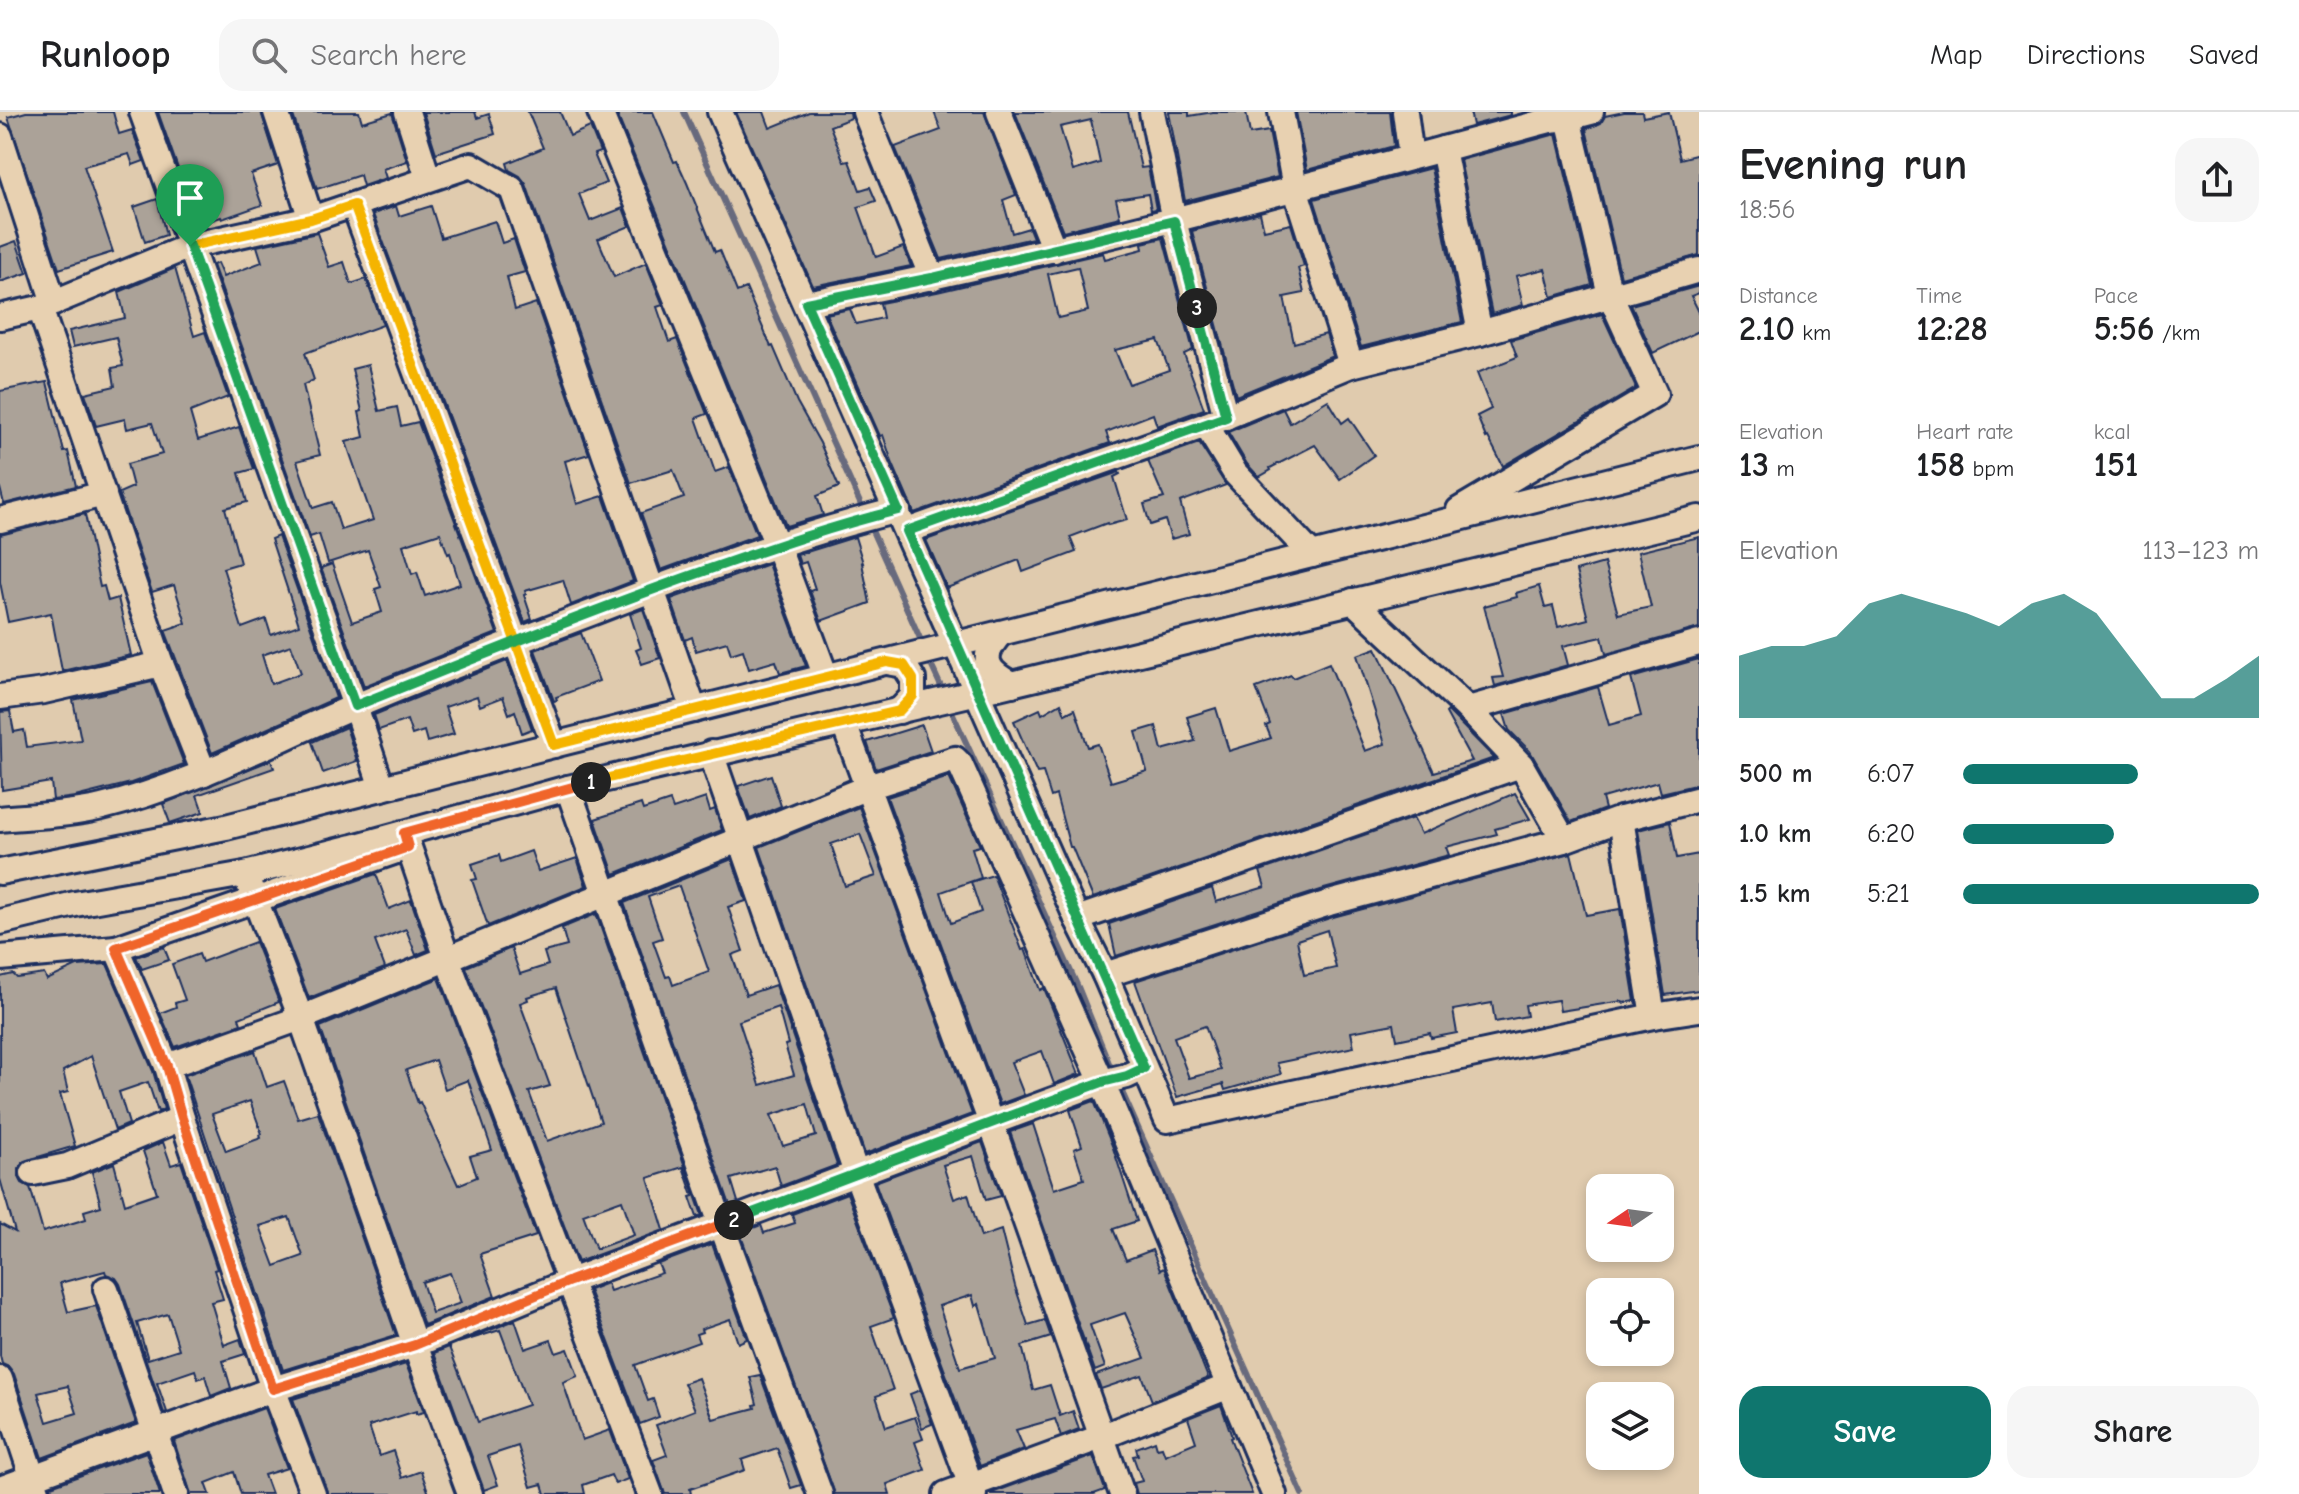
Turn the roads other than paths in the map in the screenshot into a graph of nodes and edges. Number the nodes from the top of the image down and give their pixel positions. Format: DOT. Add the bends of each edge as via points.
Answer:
graph roads {
  1 [pos="142,112"];
  2 [pos="276,112"];
  3 [pos="407,112"];
  4 [pos="600,112"];
  5 [pos="720,112"];
  6 [pos="865,112"];
  7 [pos="999,112"];
  8 [pos="1152,112"];
  9 [pos="1281,112"];
  10 [pos="1405,112"];
  11 [pos="1564,116"];
  12 [pos="0,136"];
  13 [pos="1443,149"];
  14 [pos="1411,157"];
  15 [pos="428,178"];
  16 [pos="1295,188"];
  17 [pos="354,205"];
  18 [pos="311,219"];
  19 [pos="1174,221"];
  20 [pos="190,246"];
  21 [pos="1054,250"];
  22 [pos="1699,270"];
  23 [pos="932,278"];
  24 [pos="1610,295"];
  25 [pos="806,303"];
  26 [pos="47,306"];
  27 [pos="0,317"];
  28 [pos="1480,333"];
  29 [pos="1351,365"];
  30 [pos="1216,421"];
  31 [pos="1699,458"];
  32 [pos="104,494"];
  33 [pos="1699,518"];
  34 [pos="0,520"];
  35 [pos="902,520"];
  36 [pos="1435,524"];
  37 [pos="777,545"];
  38 [pos="1312,555"];
  39 [pos="651,590"];
  40 [pos="1353,601"];
  41 [pos="1001,633"];
  42 [pos="517,641"];
  43 [pos="1699,643"];
  44 [pos="957,644"];
  45 [pos="898,659"];
  46 [pos="161,664"];
  47 [pos="826,677"];
  48 [pos="1012,684"];
  49 [pos="978,692"];
  50 [pos="0,697"];
  51 [pos="355,706"];
  52 [pos="1468,709"];
  53 [pos="694,710"];
  54 [pos="899,711"];
  55 [pos="844,724"];
  56 [pos="554,745"];
  57 [pos="711,753"];
  58 [pos="1521,765"];
  59 [pos="204,773"];
  60 [pos="868,787"];
  61 [pos="382,788"];
  62 [pos="568,788"];
  63 [pos="1699,799"];
  64 [pos="0,819"];
  65 [pos="1621,819"];
  66 [pos="740,839"];
  67 [pos="406,840"];
  68 [pos="1564,840"];
  69 [pos="0,872"];
  70 [pos="245,874"];
  71 [pos="605,895"];
  72 [pos="257,901"];
  73 [pos="1077,919"];
  74 [pos="0,922"];
  75 [pos="116,948"];
  76 [pos="0,958"];
  77 [pos="447,958"];
  78 [pos="1105,975"];
  79 [pos="1699,1009"];
  80 [pos="1653,1016"];
  81 [pos="301,1018"];
  82 [pos="167,1066"];
  83 [pos="1121,1077"];
  84 [pos="182,1118"];
  85 [pos="991,1123"];
  86 [pos="33,1173"];
  87 [pos="856,1173"];
  88 [pos="721,1224"];
  89 [pos="570,1281"];
  90 [pos="106,1289"];
  91 [pos="415,1345"];
  92 [pos="0,1379"];
  93 [pos="1229,1386"];
  94 [pos="273,1389"];
  95 [pos="157,1434"];
  96 [pos="1101,1437"];
  97 [pos="35,1485"];
  98 [pos="0,1489"];
  99 [pos="973,1489"];
  100 [pos="176,1494"];
  101 [pos="313,1494"];
  102 [pos="470,1494"];
  103 [pos="650,1494"];
  104 [pos="820,1494"];
  105 [pos="946,1494"];
  106 [pos="1122,1494"];
  107 [pos="1274,1494"];
  1 -- 20 [label="street"];
  2 -- 18 [label="street"];
  3 -- 15 [label="street"];
  4 -- 37 [label="street"];
  5 -- 25 [label="street"];
  6 -- 23 [label="street"];
  7 -- 21 [label="street"];
  8 -- 19 [label="street"];
  9 -- 16 [label="street"];
  10 -- 14 [label="street"];
  11 -- 13 [label="street"];
  11 -- 24 [label="street"];
  12 -- 26 [label="street"];
  13 -- 14 [label="street"];
  13 -- 28 [label="street"];
  14 -- 16 [label="street"];
  15 -- 17 [label="street"];
  15 -- 39 [label="street" via="471,165 512,189"];
  16 -- 19 [label="street"];
  16 -- 29 [label="street"];
  17 -- 18 [label="street"];
  17 -- 42 [label="street"];
  18 -- 20 [label="street"];
  19 -- 21 [label="street"];
  19 -- 30 [label="street"];
  20 -- 26 [label="street"];
  20 -- 51 [label="street"];
  21 -- 23 [label="street"];
  22 -- 24 [label="street"];
  23 -- 25 [label="street"];
  24 -- 28 [label="street"];
  24 -- 36 [label="street" via="1655,394"];
  25 -- 35 [label="street"];
  26 -- 27 [label="street"];
  26 -- 32 [label="street"];
  28 -- 29 [label="street"];
  29 -- 30 [label="street"];
  30 -- 35 [label="street"];
  30 -- 38 [label="street" via="1235,473"];
  31 -- 36 [label="street"];
  32 -- 34 [label="street"];
  32 -- 46 [label="street"];
  33 -- 40 [label="street"];
  35 -- 37 [label="street" via="854,521"];
  35 -- 44 [label="street"];
  36 -- 38 [label="street"];
  37 -- 39 [label="street"];
  37 -- 47 [label="street"];
  38 -- 41 [label="street"];
  39 -- 42 [label="street"];
  39 -- 53 [label="street"];
  40 -- 48 [label="street"];
  40 -- 52 [label="street"];
  41 -- 44 [label="street"];
  41 -- 48 [label="street" via="989,647 988,663 995,676"];
  42 -- 51 [label="street"];
  42 -- 56 [label="street"];
  43 -- 52 [label="street"];
  44 -- 45 [label="street"];
  44 -- 49 [label="street"];
  45 -- 47 [label="street"];
  45 -- 54 [label="street" via="913,679 913,696"];
  46 -- 50 [label="street"];
  46 -- 59 [label="street"];
  47 -- 53 [label="street"];
  48 -- 49 [label="street"];
  49 -- 54 [label="street"];
  49 -- 73 [label="street"];
  51 -- 59 [label="street"];
  51 -- 61 [label="street"];
  52 -- 58 [label="street"];
  53 -- 56 [label="street"];
  54 -- 55 [label="street"];
  55 -- 57 [label="street"];
  55 -- 60 [label="street"];
  56 -- 61 [label="street"];
  57 -- 62 [label="street"];
  57 -- 66 [label="street"];
  58 -- 68 [label="street"];
  58 -- 73 [label="street"];
  59 -- 64 [label="street" via="98,808"];
  60 -- 66 [label="street"];
  60 -- 83 [label="street" via="955,759 960,764"];
  60 -- 85 [label="street"];
  61 -- 69 [label="street" via="226,827"];
  62 -- 67 [label="street"];
  62 -- 71 [label="street"];
  63 -- 65 [label="street"];
  65 -- 68 [label="street"];
  65 -- 80 [label="street"];
  66 -- 71 [label="street"];
  66 -- 87 [label="street"];
  67 -- 70 [label="street"];
  67 -- 72 [label="street"];
  67 -- 77 [label="street"];
  68 -- 78 [label="street" via="1329,903"];
  70 -- 72 [label="street"];
  70 -- 74 [label="street"];
  71 -- 77 [label="street"];
  71 -- 88 [label="street"];
  72 -- 75 [label="street"];
  72 -- 81 [label="street"];
  73 -- 78 [label="street"];
  75 -- 76 [label="street"];
  75 -- 82 [label="street"];
  77 -- 81 [label="street"];
  77 -- 89 [label="street"];
  78 -- 83 [label="street"];
  79 -- 80 [label="street"];
  80 -- 83 [label="street" via="1167,1120"];
  81 -- 82 [label="street"];
  81 -- 91 [label="street"];
  82 -- 84 [label="street"];
  83 -- 85 [label="street"];
  83 -- 93 [label="street"];
  84 -- 86 [label="street" via="67,1166"];
  84 -- 94 [label="street"];
  85 -- 87 [label="street"];
  85 -- 96 [label="street"];
  87 -- 88 [label="street"];
  87 -- 99 [label="street"];
  88 -- 89 [label="street"];
  88 -- 104 [label="street"];
  89 -- 91 [label="street"];
  89 -- 103 [label="street"];
  90 -- 95 [label="street"];
  91 -- 94 [label="street"];
  91 -- 102 [label="street"];
  92 -- 97 [label="street"];
  93 -- 96 [label="street"];
  93 -- 107 [label="street"];
  94 -- 95 [label="street"];
  94 -- 101 [label="street"];
  95 -- 97 [label="street"];
  95 -- 100 [label="street"];
  96 -- 99 [label="street"];
  96 -- 106 [label="street"];
  97 -- 98 [label="street"];
  99 -- 105 [label="street"];
}
